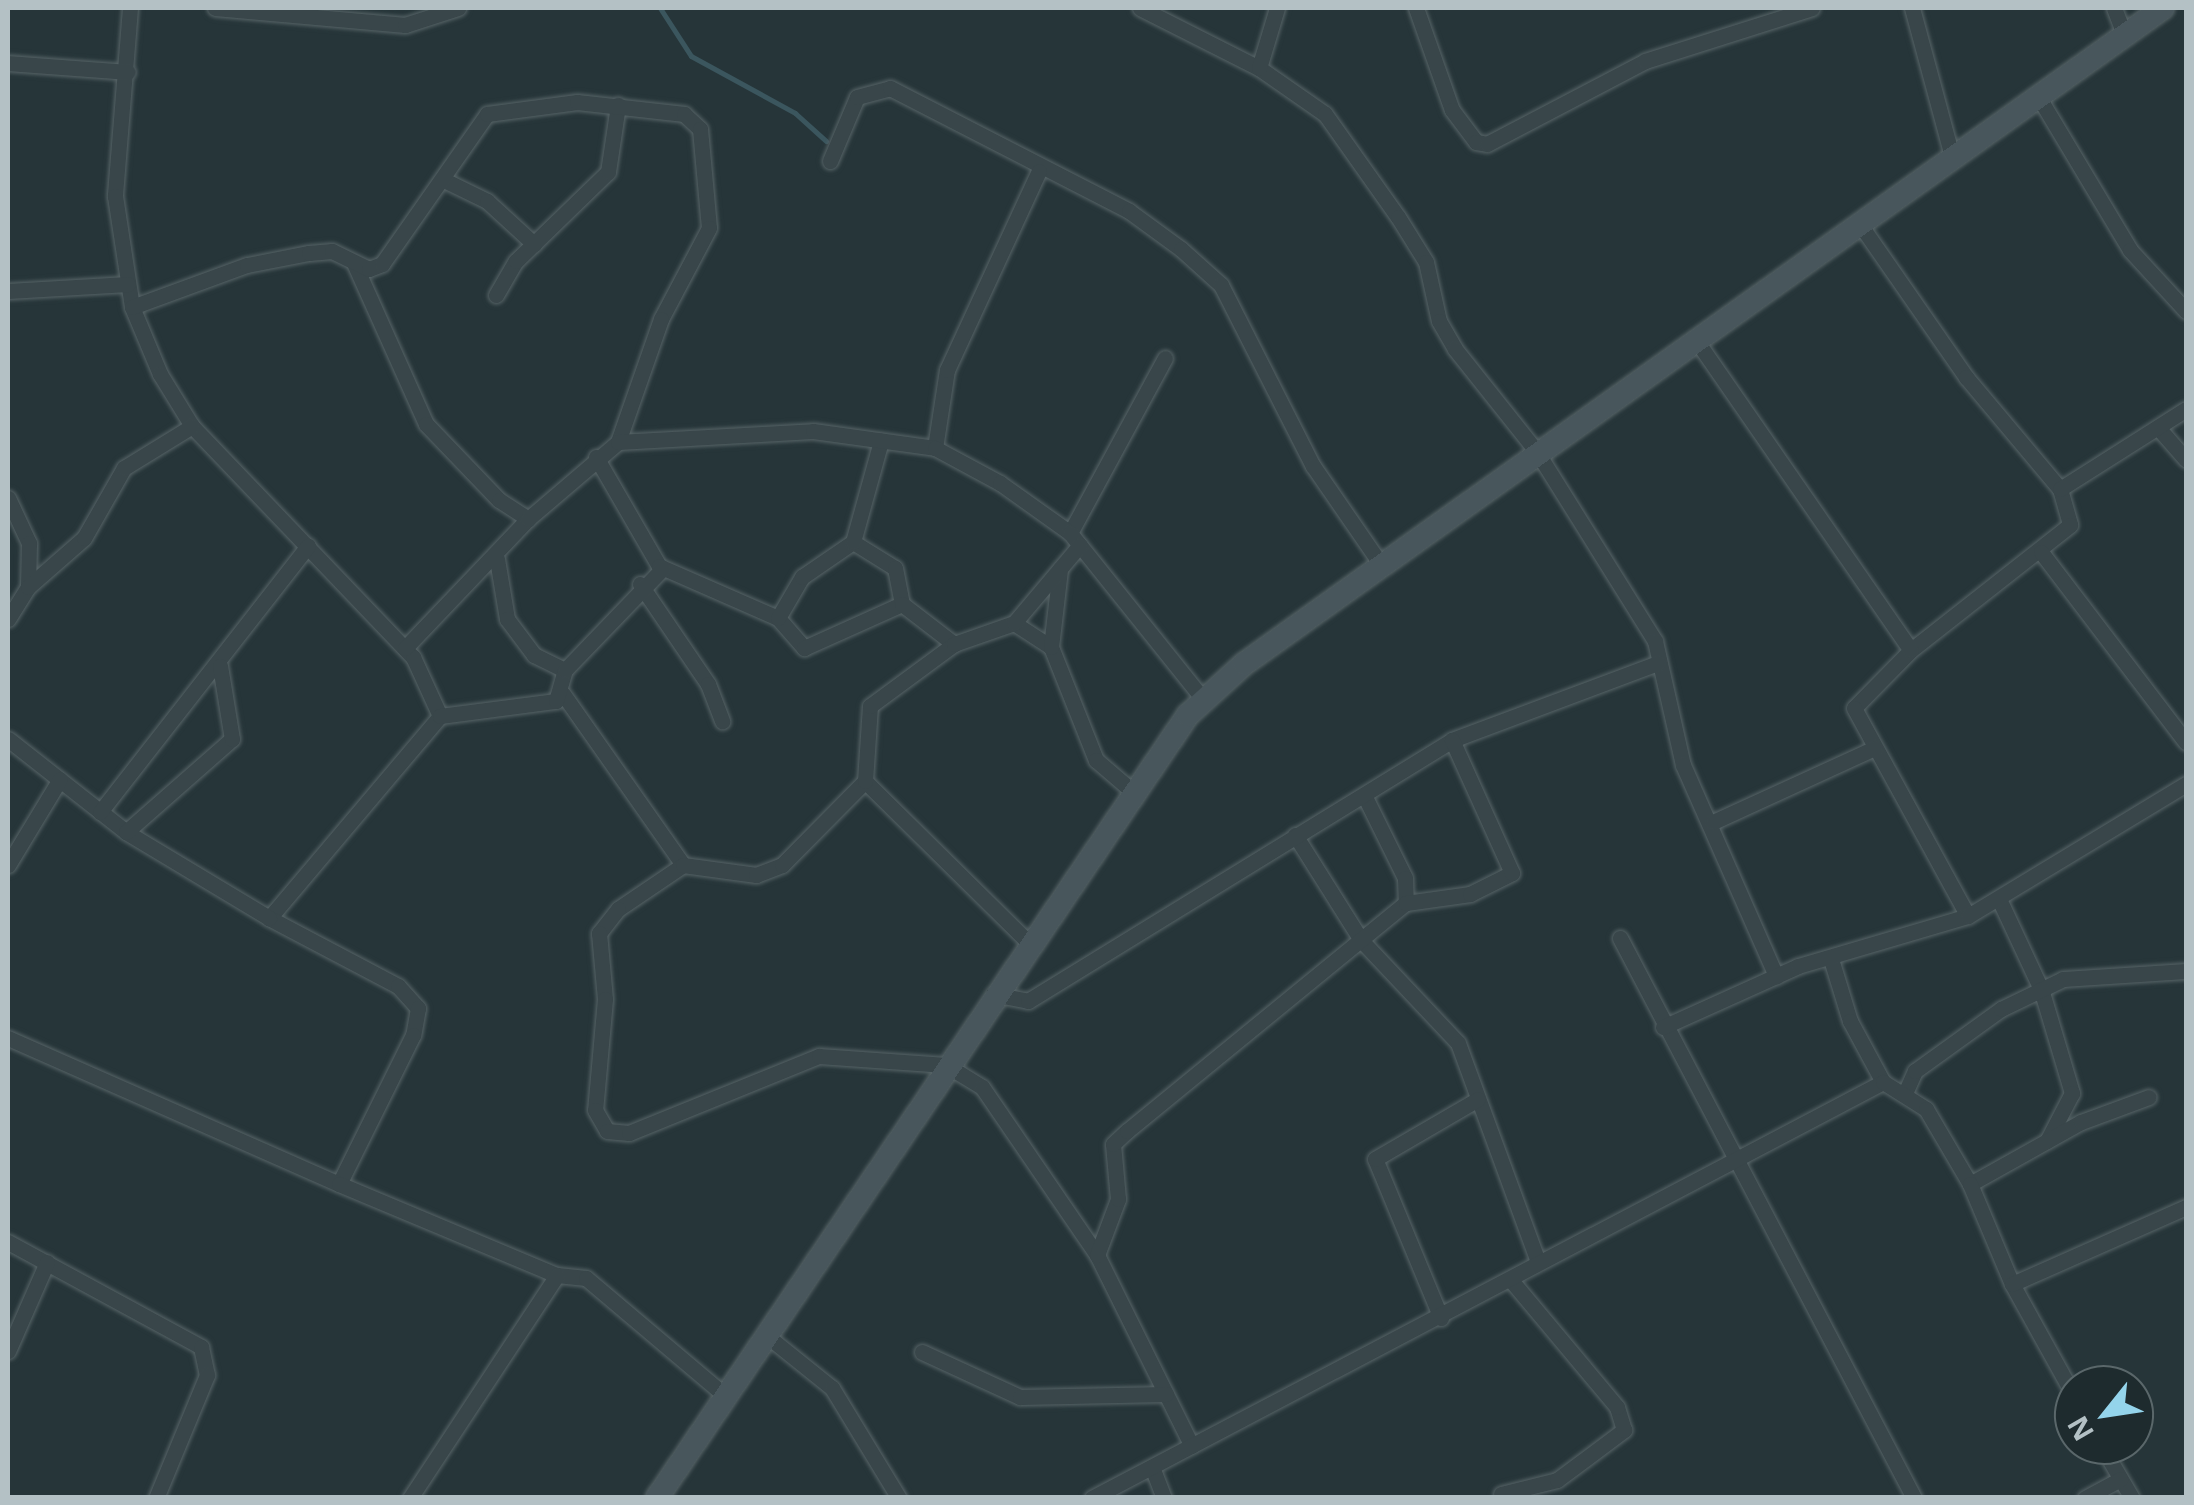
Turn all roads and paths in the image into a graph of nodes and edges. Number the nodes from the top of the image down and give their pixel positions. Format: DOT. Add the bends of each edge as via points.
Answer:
graph roads {
  1 [pos="130,8"];
  2 [pos="150,8"];
  3 [pos="216,8"];
  4 [pos="458,8"];
  5 [pos="1140,8"];
  6 [pos="1276,8"];
  7 [pos="1416,8"];
  8 [pos="1812,8"];
  9 [pos="1912,8"];
  10 [pos="2114,8"];
  11 [pos="2163,8"];
  12 [pos="1776,11"];
  13 [pos="325,14"];
  14 [pos="2125,36"];
  15 [pos="8,63"];
  16 [pos="1259,68"];
  17 [pos="128,72"];
  18 [pos="2038,96"];
  19 [pos="618,106"];
  20 [pos="1952,156"];
  21 [pos="830,161"];
  22 [pos="1039,171"];
  23 [pos="444,180"];
  24 [pos="1858,223"];
  25 [pos="534,244"];
  26 [pos="354,263"];
  27 [pos="128,284"];
  28 [pos="8,291"];
  29 [pos="496,295"];
  30 [pos="132,307"];
  31 [pos="2185,308"];
  32 [pos="1696,340"];
  33 [pos="1164,358"];
  34 [pos="2186,409"];
  35 [pos="192,426"];
  36 [pos="2161,430"];
  37 [pos="882,440"];
  38 [pos="618,442"];
  39 [pos="935,448"];
  40 [pos="1537,452"];
  41 [pos="596,457"];
  42 [pos="2186,460"];
  43 [pos="2060,490"];
  44 [pos="8,498"];
  45 [pos="528,518"];
  46 [pos="1075,539"];
  47 [pos="852,542"];
  48 [pos="308,546"];
  49 [pos="2041,552"];
  50 [pos="497,559"];
  51 [pos="1060,565"];
  52 [pos="1382,566"];
  53 [pos="663,568"];
  54 [pos="640,584"];
  55 [pos="28,587"];
  56 [pos="902,604"];
  57 [pos="778,618"];
  58 [pos="8,619"];
  59 [pos="1014,623"];
  60 [pos="954,644"];
  61 [pos="1051,647"];
  62 [pos="405,648"];
  63 [pos="1911,650"];
  64 [pos="221,662"];
  65 [pos="1658,662"];
  66 [pos="565,670"];
  67 [pos="563,694"];
  68 [pos="1204,700"];
  69 [pos="440,716"];
  70 [pos="722,721"];
  71 [pos="8,739"];
  72 [pos="1452,740"];
  73 [pos="2186,742"];
  74 [pos="1875,748"];
  75 [pos="60,779"];
  76 [pos="865,780"];
  77 [pos="2186,784"];
  78 [pos="1132,790"];
  79 [pos="1366,799"];
  80 [pos="100,812"];
  81 [pos="1713,822"];
  82 [pos="126,832"];
  83 [pos="1294,835"];
  84 [pos="683,865"];
  85 [pos="8,866"];
  86 [pos="1999,898"];
  87 [pos="1406,904"];
  88 [pos="1968,916"];
  89 [pos="269,918"];
  90 [pos="1620,938"];
  91 [pos="1360,940"];
  92 [pos="1028,942"];
  93 [pos="1832,959"];
  94 [pos="2186,972"];
  95 [pos="1776,976"];
  96 [pos="2041,989"];
  97 [pos="993,994"];
  98 [pos="1663,1027"];
  99 [pos="8,1038"];
  100 [pos="946,1065"];
  101 [pos="1883,1082"];
  102 [pos="1906,1091"];
  103 [pos="2148,1097"];
  104 [pos="1478,1099"];
  105 [pos="2047,1141"];
  106 [pos="1734,1162"];
  107 [pos="339,1184"];
  108 [pos="1970,1184"];
  109 [pos="2186,1207"];
  110 [pos="8,1242"];
  111 [pos="1097,1255"];
  112 [pos="47,1262"];
  113 [pos="1538,1262"];
  114 [pos="558,1274"];
  115 [pos="1510,1279"];
  116 [pos="2012,1284"];
  117 [pos="1440,1318"];
  118 [pos="766,1336"];
  119 [pos="8,1351"];
  120 [pos="922,1352"];
  121 [pos="2057,1365"];
  122 [pos="1166,1394"];
  123 [pos="727,1396"];
  124 [pos="1192,1446"];
  125 [pos="2112,1465"];
  126 [pos="1152,1466"];
  127 [pos="2120,1479"];
  128 [pos="1501,1494"];
  129 [pos="660,1496"];
  130 [pos="156,1498"];
  131 [pos="410,1498"];
  132 [pos="899,1498"];
  133 [pos="1092,1498"];
  134 [pos="1164,1498"];
  135 [pos="1914,1498"];
  136 [pos="2085,1498"];
  137 [pos="2132,1498"];
  1 -- 2 [label="street"];
  1 -- 17 [label="street"];
  3 -- 13 [label="street"];
  4 -- 13 [label="street" via="405,25"];
  5 -- 16 [label="street"];
  6 -- 16 [label="street"];
  7 -- 12 [label="street" via="1452,110 1476,142 1487,144 1645,60"];
  8 -- 12 [label="street"];
  9 -- 20 [label="street"];
  10 -- 14 [label="street"];
  11 -- 14 [label="main road"];
  14 -- 18 [label="main road"];
  15 -- 17 [label="street"];
  16 -- 40 [label="street" via="1325,114 1426,262 1439,321 1456,349"];
  17 -- 27 [label="street" via="114,196"];
  18 -- 20 [label="main road"];
  18 -- 31 [label="street" via="2130,250"];
  19 -- 23 [label="street" via="487,114"];
  19 -- 25 [label="street" via="608,172"];
  19 -- 38 [label="street" via="693,118 709,228 661,320"];
  20 -- 24 [label="main road"];
  21 -- 22 [label="street" via="857,97 890,88"];
  22 -- 39 [label="street" via="947,370"];
  22 -- 52 [label="street" via="1129,211 1221,285 1312,466"];
  23 -- 25 [label="street" via="487,202"];
  23 -- 26 [label="street" via="396,252 369,269"];
  24 -- 32 [label="main road"];
  24 -- 43 [label="street" via="1966,377"];
  25 -- 29 [label="street"];
  26 -- 30 [label="street" via="332,251 278,259"];
  26 -- 45 [label="street" via="426,424 499,500"];
  27 -- 28 [label="street"];
  27 -- 30 [label="street"];
  30 -- 35 [label="street"];
  32 -- 40 [label="main road"];
  32 -- 63 [label="street"];
  33 -- 46 [label="street"];
  34 -- 36 [label="street"];
  35 -- 48 [label="street"];
  35 -- 55 [label="street" via="124,468 84,538"];
  36 -- 42 [label="street"];
  36 -- 43 [label="street"];
  37 -- 38 [label="street" via="814,431"];
  37 -- 39 [label="street"];
  37 -- 47 [label="street"];
  38 -- 41 [label="street"];
  39 -- 46 [label="street"];
  40 -- 52 [label="main road"];
  40 -- 65 [label="street" via="1637,605"];
  41 -- 45 [label="street"];
  41 -- 53 [label="street"];
  43 -- 49 [label="street" via="2070,524"];
  44 -- 55 [label="street" via="29,543"];
  45 -- 50 [label="street"];
  46 -- 51 [label="street"];
  46 -- 68 [label="street"];
  47 -- 56 [label="street" via="895,568"];
  47 -- 57 [label="street" via="802,577"];
  48 -- 62 [label="street"];
  48 -- 64 [label="street"];
  49 -- 63 [label="street"];
  49 -- 73 [label="street"];
  50 -- 62 [label="street"];
  50 -- 66 [label="street" via="506,618 534,655"];
  51 -- 59 [label="street"];
  51 -- 61 [label="street"];
  52 -- 68 [label="main road"];
  53 -- 54 [label="street"];
  53 -- 57 [label="street"];
  54 -- 66 [label="street"];
  54 -- 70 [label="street" via="708,684"];
  55 -- 58 [label="street"];
  56 -- 57 [label="street" via="804,648"];
  56 -- 60 [label="street"];
  59 -- 60 [label="street"];
  59 -- 61 [label="street"];
  60 -- 76 [label="street" via="870,706"];
  61 -- 78 [label="street" via="1096,760"];
  62 -- 69 [label="street"];
  63 -- 74 [label="street" via="1854,708"];
  64 -- 80 [label="street"];
  64 -- 82 [label="street" via="232,740"];
  65 -- 72 [label="street"];
  65 -- 81 [label="street" via="1683,765"];
  66 -- 67 [label="street"];
  67 -- 69 [label="street" via="548,705"];
  67 -- 84 [label="street"];
  68 -- 78 [label="main road"];
  69 -- 89 [label="street"];
  71 -- 75 [label="street"];
  72 -- 79 [label="street"];
  72 -- 87 [label="street" via="1512,873 1470,894"];
  74 -- 81 [label="street"];
  74 -- 88 [label="street"];
  75 -- 80 [label="street"];
  75 -- 85 [label="street"];
  76 -- 84 [label="street" via="782,865 756,875"];
  76 -- 92 [label="street"];
  77 -- 86 [label="street" via="2075,844"];
  78 -- 92 [label="main road"];
  79 -- 83 [label="street"];
  79 -- 87 [label="street" via="1405,878"];
  80 -- 82 [label="street"];
  81 -- 95 [label="street"];
  82 -- 89 [label="street"];
  83 -- 91 [label="street"];
  83 -- 97 [label="street" via="1028,1001"];
  84 -- 100 [label="street" via="618,909 600,934 604,999 595,1110 607,1130 629,1133 820,1056"];
  86 -- 88 [label="street"];
  86 -- 96 [label="street"];
  87 -- 91 [label="street"];
  88 -- 93 [label="street"];
  89 -- 107 [label="street" via="398,986 418,1008 413,1035"];
  90 -- 98 [label="street"];
  91 -- 104 [label="street" via="1430,1004 1458,1044"];
  91 -- 111 [label="street" via="1113,1144 1118,1198"];
  92 -- 97 [label="main road"];
  93 -- 95 [label="street"];
  93 -- 101 [label="street" via="1850,1022"];
  94 -- 96 [label="street" via="2063,979"];
  95 -- 98 [label="street"];
  96 -- 102 [label="street" via="1915,1072"];
  96 -- 105 [label="street" via="2072,1093"];
  97 -- 100 [label="main road"];
  98 -- 106 [label="street"];
  99 -- 107 [label="street"];
  100 -- 111 [label="street" via="982,1087"];
  100 -- 118 [label="main road"];
  101 -- 102 [label="street"];
  101 -- 106 [label="street"];
  102 -- 108 [label="street" via="1926,1108"];
  103 -- 105 [label="street"];
  104 -- 113 [label="street"];
  104 -- 117 [label="street" via="1375,1158"];
  105 -- 108 [label="street"];
  106 -- 113 [label="street"];
  106 -- 135 [label="street"];
  107 -- 114 [label="street"];
  108 -- 116 [label="street"];
  109 -- 116 [label="street"];
  110 -- 112 [label="street"];
  111 -- 122 [label="street"];
  112 -- 119 [label="street"];
  112 -- 130 [label="street" via="201,1347 207,1375"];
  113 -- 115 [label="street"];
  114 -- 123 [label="street" via="586,1278"];
  114 -- 131 [label="street"];
  115 -- 117 [label="street"];
  115 -- 128 [label="street" via="1617,1407 1624,1430 1557,1480"];
  116 -- 121 [label="street"];
  117 -- 124 [label="street"];
  118 -- 123 [label="main road"];
  118 -- 132 [label="street" via="832,1388"];
  120 -- 122 [label="street" via="1020,1397"];
  122 -- 124 [label="street"];
  123 -- 129 [label="main road"];
  124 -- 126 [label="street"];
  125 -- 127 [label="street"];
  126 -- 133 [label="street"];
  126 -- 134 [label="street"];
  127 -- 136 [label="street"];
  127 -- 137 [label="street"];
}
